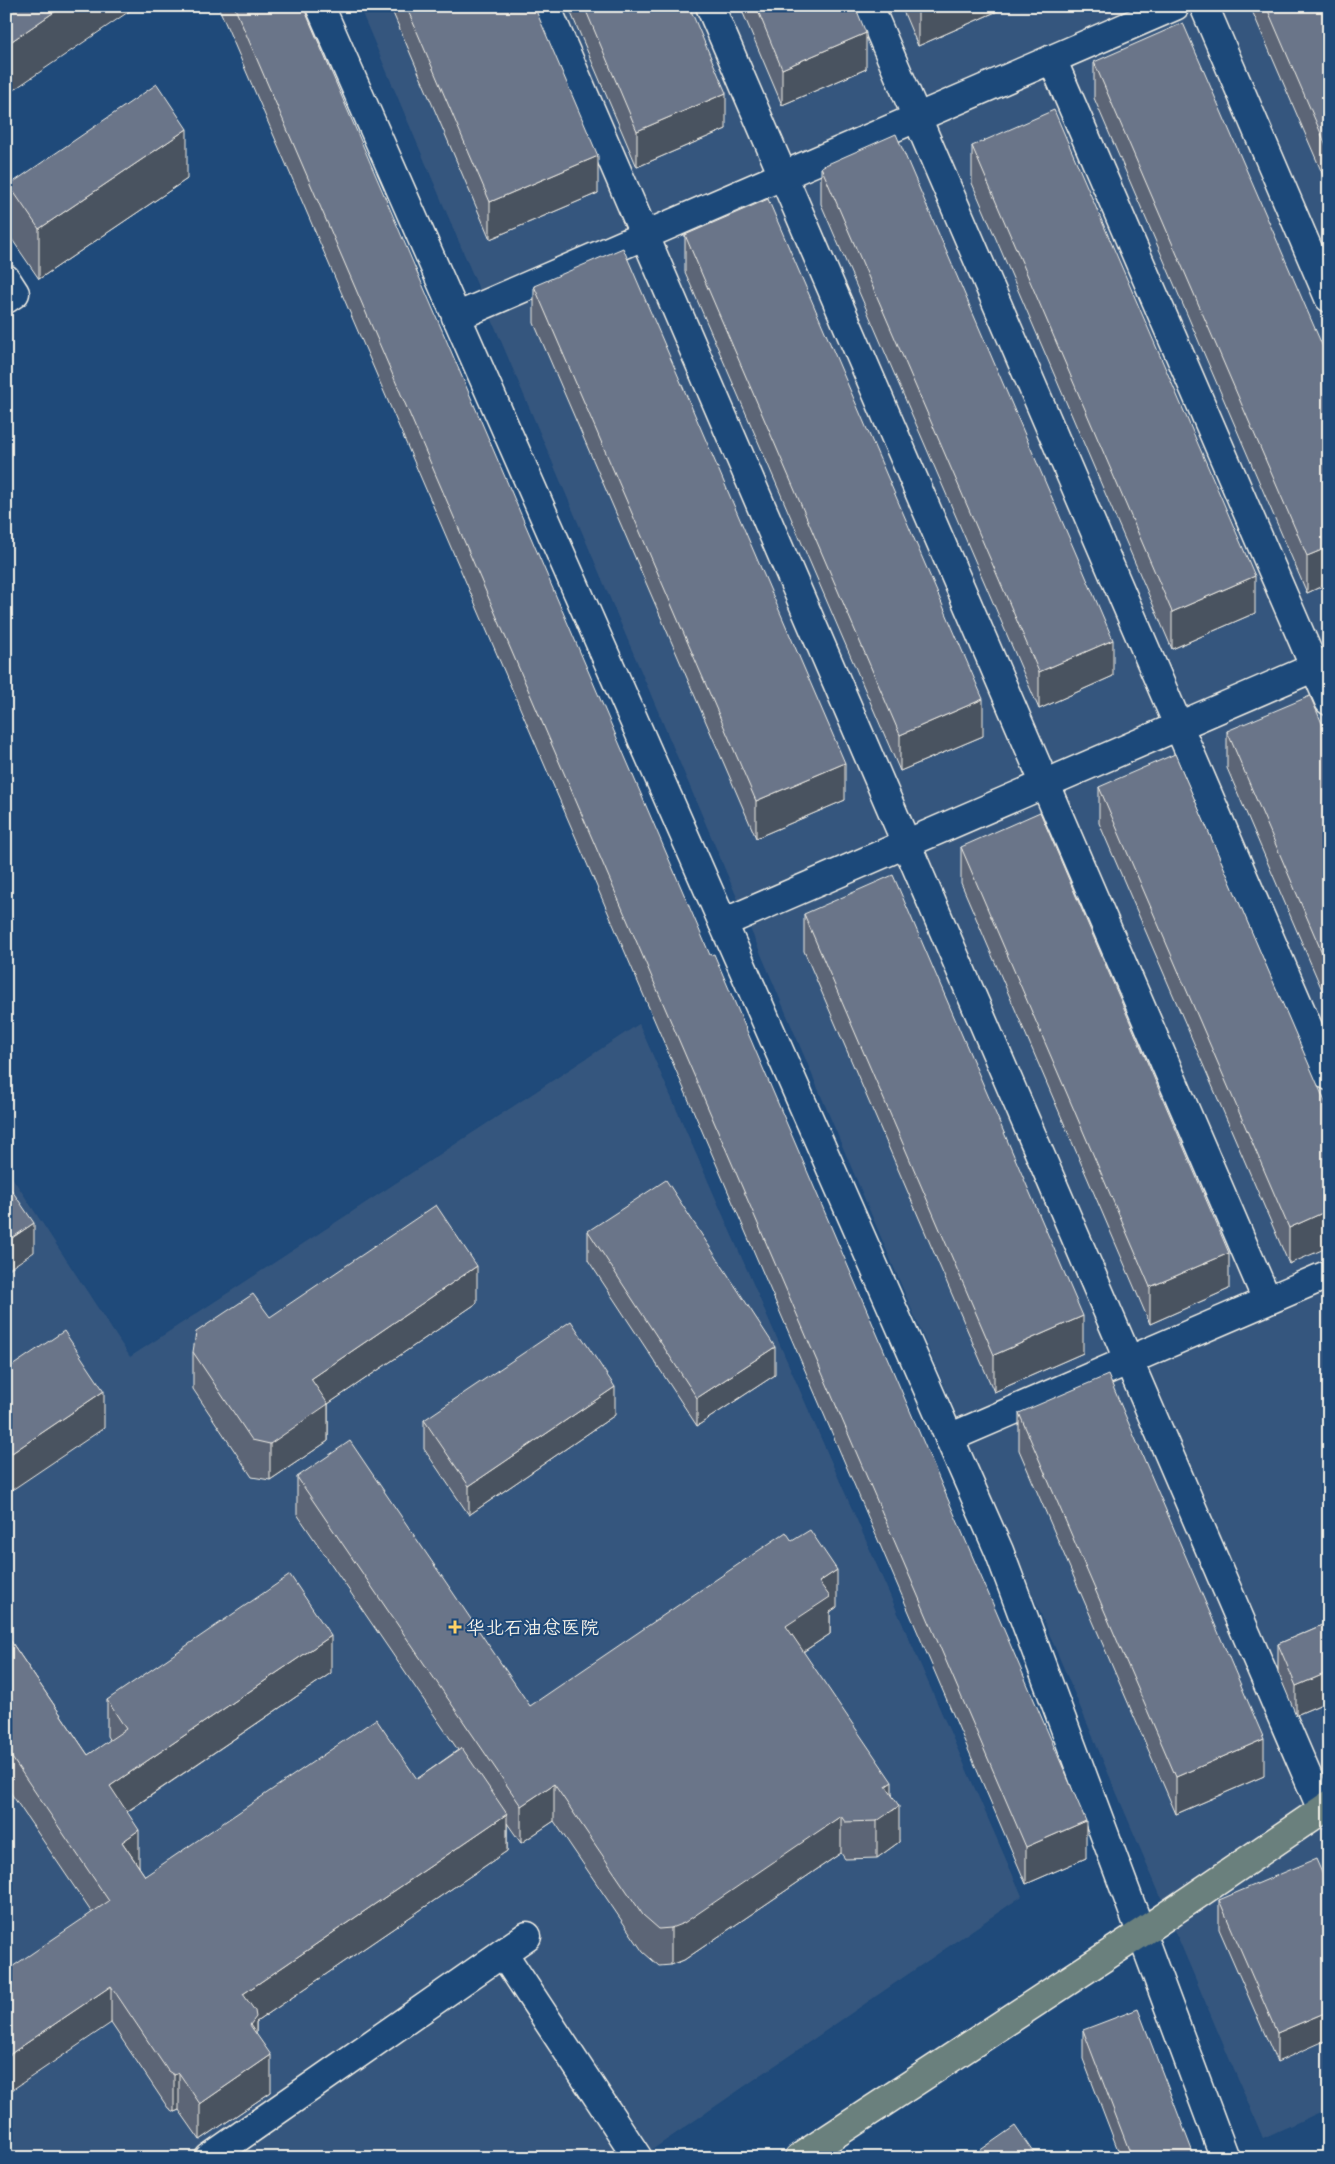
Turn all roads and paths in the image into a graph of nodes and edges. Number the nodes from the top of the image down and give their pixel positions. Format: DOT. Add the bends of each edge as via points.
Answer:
graph roads {
  1 [pos="320,6"];
  2 [pos="546,6"];
  3 [pos="710,6"];
  4 [pos="869,6"];
  5 [pos="1175,6"];
  6 [pos="1204,6"];
  7 [pos="1052,59"];
  8 [pos="916,118"];
  9 [pos="783,175"];
  10 [pos="644,236"];
  11 [pos="6,279"];
  12 [pos="1329,298"];
  13 [pos="6,299"];
  14 [pos="456,317"];
  15 [pos="1322,664"];
  16 [pos="1329,701"];
  17 [pos="1178,726"];
  18 [pos="1045,783"];
  19 [pos="906,843"];
  20 [pos="723,923"];
  21 [pos="1329,1076"];
  22 [pos="1329,1274"];
  23 [pos="1267,1300"];
  24 [pos="1128,1360"];
  25 [pos="949,1438"];
  26 [pos="1325,1807"];
  27 [pos="1141,1933"];
  28 [pos="527,1936"];
  29 [pos="503,1953"];
  30 [pos="209,2158"];
  31 [pos="638,2158"];
  32 [pos="799,2158"];
  33 [pos="1225,2158"];
  1 -- 14 [label="street"];
  2 -- 10 [label="street"];
  3 -- 9 [label="street"];
  4 -- 8 [label="street"];
  5 -- 7 [label="street"];
  6 -- 12 [label="street"];
  7 -- 8 [label="street"];
  7 -- 15 [label="street"];
  8 -- 9 [label="street"];
  8 -- 17 [label="street"];
  9 -- 10 [label="street"];
  9 -- 18 [label="street"];
  10 -- 14 [label="street"];
  10 -- 19 [label="street"];
  11 -- 13 [label="street" via="15,293"];
  14 -- 20 [label="street"];
  15 -- 16 [label="street"];
  15 -- 17 [label="street"];
  17 -- 18 [label="street"];
  17 -- 21 [label="street"];
  18 -- 19 [label="street"];
  18 -- 23 [label="street"];
  19 -- 20 [label="street"];
  19 -- 24 [label="street"];
  20 -- 25 [label="street"];
  22 -- 23 [label="street"];
  23 -- 24 [label="street"];
  24 -- 25 [label="street"];
  24 -- 26 [label="street"];
  25 -- 27 [label="street" via="999,1551"];
  26 -- 27 [label="main road"];
  27 -- 32 [label="main road"];
  27 -- 33 [label="street"];
  28 -- 29 [label="street"];
  29 -- 30 [label="street"];
  29 -- 31 [label="street"];
}
